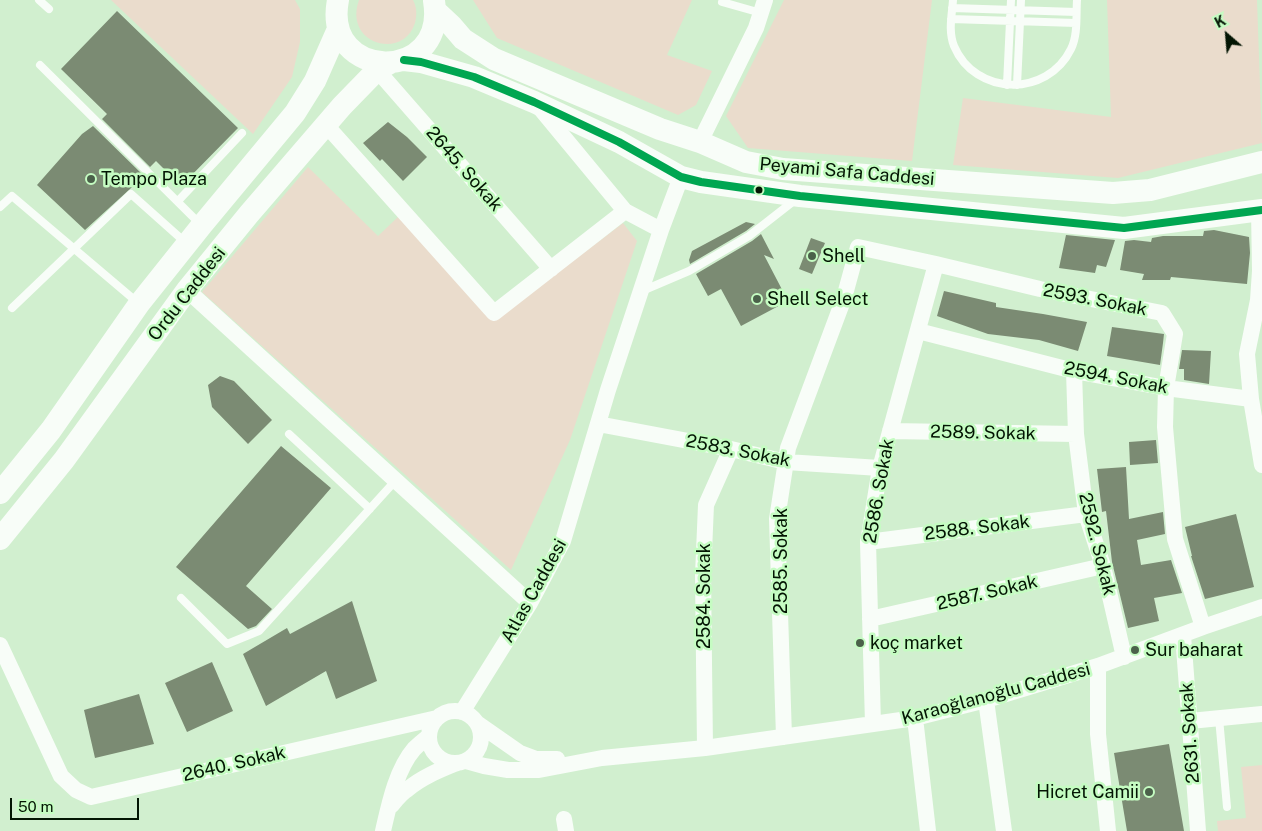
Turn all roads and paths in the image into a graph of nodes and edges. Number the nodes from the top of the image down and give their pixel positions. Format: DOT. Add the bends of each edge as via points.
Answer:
graph roads {
  1 [pos="39,0"];
  2 [pos="1011,0"];
  3 [pos="1021,0"];
  4 [pos="1077,0"];
  5 [pos="722,2"];
  6 [pos="434,3"];
  7 [pos="952,4"];
  8 [pos="763,7"];
  9 [pos="49,9"];
  10 [pos="1010,10"];
  11 [pos="1020,10"];
  12 [pos="334,11"];
  13 [pos="1076,12"];
  14 [pos="951,19"];
  15 [pos="1010,21"];
  16 [pos="1020,21"];
  17 [pos="1076,23"];
  18 [pos="390,64"];
  19 [pos="40,65"];
  20 [pos="1006,85"];
  21 [pos="1017,85"];
  22 [pos="534,102"];
  23 [pos="326,125"];
  24 [pos="242,133"];
  25 [pos="694,140"];
  26 [pos="1262,162"];
  27 [pos="681,176"];
  28 [pos="800,196"];
  29 [pos="178,201"];
  30 [pos="0,207"];
  31 [pos="1260,210"];
  32 [pos="625,211"];
  33 [pos="202,225"];
  34 [pos="661,230"];
  35 [pos="187,244"];
  36 [pos="858,247"];
  37 [pos="75,249"];
  38 [pos="936,264"];
  39 [pos="551,269"];
  40 [pos="1261,271"];
  41 [pos="188,290"];
  42 [pos="640,292"];
  43 [pos="139,304"];
  44 [pos="12,308"];
  45 [pos="918,331"];
  46 [pos="1074,371"];
  47 [pos="1166,388"];
  48 [pos="1251,400"];
  49 [pos="598,424"];
  50 [pos="890,431"];
  51 [pos="289,434"];
  52 [pos="1076,434"];
  53 [pos="732,449"];
  54 [pos="786,462"];
  55 [pos="1262,465"];
  56 [pos="880,468"];
  57 [pos="396,480"];
  58 [pos="0,493"];
  59 [pos="370,508"];
  60 [pos="1086,514"];
  61 [pos="0,539"];
  62 [pos="868,542"];
  63 [pos="1103,566"];
  64 [pos="181,598"];
  65 [pos="530,603"];
  66 [pos="1262,607"];
  67 [pos="870,619"];
  68 [pos="1203,627"];
  69 [pos="1183,635"];
  70 [pos="0,645"];
  71 [pos="1124,657"];
  72 [pos="1098,666"];
  73 [pos="986,700"];
  74 [pos="462,712"];
  75 [pos="1262,714"];
  76 [pos="437,718"];
  77 [pos="915,718"];
  78 [pos="1219,718"];
  79 [pos="1190,721"];
  80 [pos="477,724"];
  81 [pos="873,724"];
  82 [pos="429,736"];
  83 [pos="784,737"];
  84 [pos="705,748"];
  85 [pos="602,758"];
  86 [pos="461,762"];
  87 [pos="1227,807"];
  88 [pos="388,810"];
  89 [pos="384,831"];
  90 [pos="928,831"];
  91 [pos="1004,831"];
  92 [pos="1108,831"];
  93 [pos="1198,831"];
  1 -- 9 [label="lane"];
  2 -- 10 [label="lane"];
  3 -- 11 [label="lane"];
  4 -- 13 [label="lane"];
  5 -- 8 [label="lane"];
  6 -- 18 [label="main road, Ordu Caddesi" via="434,26 428,40 417,52"];
  6 -- 25 [label="main road, Peyami Safa Caddesi" via="464,39 494,60"];
  7 -- 10 [label="lane"];
  7 -- 14 [label="lane"];
  8 -- 25 [label="street" via="756,28"];
  10 -- 11 [label="lane"];
  10 -- 15 [label="lane"];
  11 -- 13 [label="lane"];
  11 -- 16 [label="lane"];
  12 -- 18 [label="main road, Peyami Safa Caddesi" via="346,43 358,55 373,62"];
  12 -- 33 [label="main road, Ordu Caddesi" via="315,81 301,104"];
  13 -- 17 [label="lane"];
  14 -- 15 [label="lane"];
  14 -- 20 [label="lane" via="950,32 966,65 986,80"];
  15 -- 16 [label="lane"];
  15 -- 20 [label="lane"];
  16 -- 17 [label="lane"];
  16 -- 21 [label="lane"];
  17 -- 21 [label="lane" via="1075,39 1056,69 1034,82"];
  18 -- 22 [label="main road, Peyami Safa Caddesi" via="421,62 474,77"];
  18 -- 23 [label="main road, Ordu Caddesi" via="342,106"];
  18 -- 39 [label="street, 2645. Sokak"];
  19 -- 29 [label="lane"];
  20 -- 21 [label="lane"];
  22 -- 27 [label="main road, Peyami Safa Caddesi"];
  22 -- 32 [label="street"];
  23 -- 39 [label="street" via="494,313"];
  23 -- 41 [label="main road, Ordu Caddesi"];
  24 -- 29 [label="lane"];
  25 -- 26 [label="main road, Peyami Safa Caddesi" via="746,162 783,169 1113,193 1150,190"];
  25 -- 27 [label="main road" via="681,142 674,149 671,160"];
  27 -- 28 [label="main road, Peyami Safa Caddesi"];
  27 -- 34 [label="street, Atlas Caddesi"];
  28 -- 31 [label="main road, Peyami Safa Caddesi" via="1124,228"];
  28 -- 42 [label="lane" via="749,236 689,271"];
  29 -- 33 [label="lane"];
  30 -- 37 [label="lane" via="12,196"];
  31 -- 40 [label="street"];
  32 -- 34 [label="street"];
  32 -- 39 [label="street"];
  33 -- 35 [label="main road, Ordu Caddesi"];
  34 -- 42 [label="street, Atlas Caddesi"];
  35 -- 37 [label="lane" via="131,194"];
  35 -- 43 [label="main road, Ordu Caddesi"];
  36 -- 38 [label="street, 2593. Sokak"];
  36 -- 54 [label="street, 2585. Sokak" via="844,298 788,448"];
  37 -- 43 [label="lane"];
  37 -- 44 [label="lane"];
  38 -- 45 [label="street, 2586. Sokak"];
  38 -- 47 [label="street, 2593. Sokak" via="1162,313 1175,334"];
  40 -- 48 [label="street" via="1247,354"];
  41 -- 57 [label="street"];
  41 -- 61 [label="main road, Ordu Caddesi" via="64,460"];
  42 -- 49 [label="street, Atlas Caddesi"];
  43 -- 58 [label="main road, Ordu Caddesi" via="51,430"];
  45 -- 46 [label="street, 2594. Sokak"];
  45 -- 50 [label="street, 2586. Sokak"];
  46 -- 47 [label="street, 2594. Sokak"];
  46 -- 52 [label="street, 2592. Sokak"];
  47 -- 48 [label="street, 2594. Sokak"];
  47 -- 68 [label="street, 2593. Sokak" via="1165,428 1175,539"];
  48 -- 55 [label="street"];
  49 -- 53 [label="street, 2583. Sokak"];
  49 -- 65 [label="street, Atlas Caddesi" via="563,541"];
  50 -- 52 [label="street, 2589. Sokak"];
  50 -- 56 [label="street, 2586. Sokak"];
  51 -- 59 [label="lane"];
  52 -- 60 [label="street, 2592. Sokak"];
  53 -- 54 [label="street, 2583. Sokak"];
  53 -- 84 [label="street, 2584. Sokak" via="706,505 703,575"];
  54 -- 56 [label="street, 2583. Sokak"];
  54 -- 83 [label="street, 2585. Sokak" via="778,519"];
  56 -- 62 [label="street, 2586. Sokak"];
  57 -- 59 [label="lane"];
  57 -- 65 [label="street"];
  59 -- 64 [label="lane" via="259,631 227,644"];
  60 -- 62 [label="street, 2588. Sokak"];
  60 -- 63 [label="street, 2592. Sokak"];
  62 -- 67 [label="street, 2586. Sokak"];
  63 -- 67 [label="street, 2587. Sokak"];
  63 -- 71 [label="street, 2592. Sokak"];
  65 -- 74 [label="street, Atlas Caddesi"];
  66 -- 68 [label="street, Karaoğlanoğlu Caddesi"];
  67 -- 81 [label="street, 2586. Sokak"];
  68 -- 69 [label="street, Karaoğlanoğlu Caddesi"];
  69 -- 71 [label="street, Karaoğlanoğlu Caddesi"];
  69 -- 79 [label="street, 2631. Sokak"];
  70 -- 76 [label="street, 2640. Sokak" via="61,776 76,790 91,797"];
  71 -- 72 [label="street, Karaoğlanoğlu Caddesi"];
  72 -- 73 [label="street, Karaoğlanoğlu Caddesi"];
  72 -- 92 [label="street" via="1098,734"];
  73 -- 77 [label="street, Karaoğlanoğlu Caddesi"];
  73 -- 91 [label="street"];
  74 -- 76 [label="street" via="449,712"];
  74 -- 80 [label="street"];
  75 -- 78 [label="street"];
  76 -- 82 [label="street"];
  77 -- 81 [label="street, Karaoğlanoğlu Caddesi"];
  77 -- 90 [label="street"];
  78 -- 79 [label="street"];
  78 -- 87 [label="lane"];
  79 -- 93 [label="street, 2631. Sokak"];
  80 -- 85 [label="street" via="520,753 536,759"];
  80 -- 86 [label="street" via="480,732 478,748 473,756"];
  81 -- 83 [label="street, Karaoğlanoğlu Caddesi"];
  82 -- 86 [label="street" via="430,745 440,759"];
  82 -- 88 [label="street" via="414,750 403,768"];
  83 -- 84 [label="street, Karaoğlanoğlu Caddesi"];
  84 -- 85 [label="street, Karaoğlanoğlu Caddesi"];
  85 -- 86 [label="street" via="539,770 508,770"];
  86 -- 88 [label="street" via="421,780 406,790"];
  88 -- 89 [label="street"];
}
